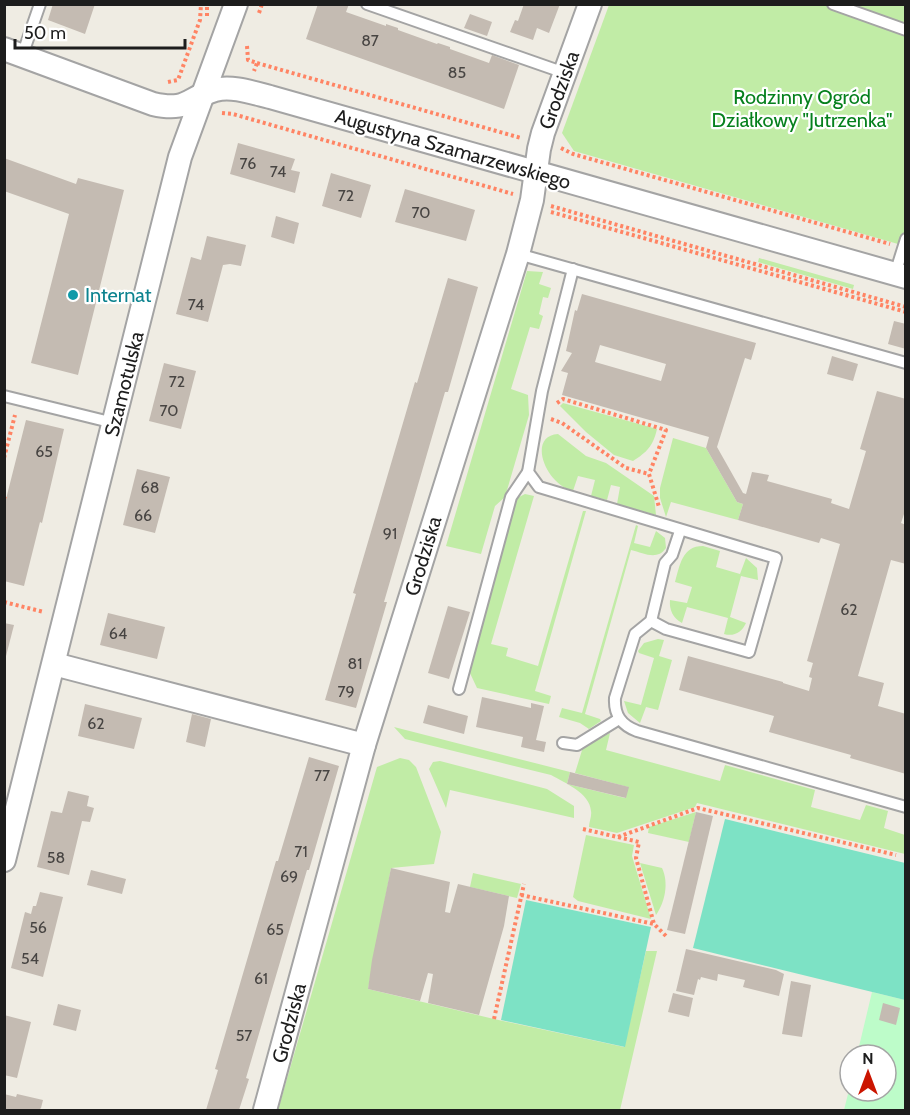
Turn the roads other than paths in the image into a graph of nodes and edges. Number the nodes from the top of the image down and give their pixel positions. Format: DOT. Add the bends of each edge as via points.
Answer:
graph roads {
  1 [pos="40,4"];
  2 [pos="236,4"];
  3 [pos="368,4"];
  4 [pos="590,4"];
  5 [pos="833,4"];
  6 [pos="906,30"];
  7 [pos="13,53"];
  8 [pos="565,73"];
  9 [pos="203,95"];
  10 [pos="537,173"];
  11 [pos="906,239"];
  12 [pos="518,254"];
  13 [pos="573,269"];
  14 [pos="900,276"];
  15 [pos="906,363"];
  16 [pos="4,396"];
  17 [pos="114,423"];
  18 [pos="528,472"];
  19 [pos="680,531"];
  20 [pos="651,621"];
  21 [pos="54,664"];
  22 [pos="459,689"];
  23 [pos="620,719"];
  24 [pos="563,743"];
  25 [pos="364,745"];
  26 [pos="906,807"];
  27 [pos="10,812"];
  28 [pos="4,860"];
  29 [pos="265,1110"];
  1 -- 7 [label="lane"];
  2 -- 9 [label="street, Szamotulska"];
  3 -- 8 [label="lane"];
  4 -- 8 [label="street, Grodziska"];
  5 -- 6 [label="lane"];
  7 -- 9 [label="street, Augustyna Szamarzewskiego" via="153,104 186,105"];
  8 -- 10 [label="street, Grodziska" via="539,149"];
  9 -- 10 [label="street, Augustyna Szamarzewskiego" via="217,89 270,97"];
  9 -- 17 [label="street, Szamotulska" via="180,157"];
  10 -- 12 [label="street, Grodziska"];
  10 -- 14 [label="street, Augustyna Szamarzewskiego"];
  11 -- 14 [label="lane"];
  12 -- 13 [label="lane"];
  12 -- 25 [label="street, Grodziska"];
  13 -- 15 [label="lane"];
  13 -- 18 [label="lane" via="537,413"];
  16 -- 17 [label="lane"];
  17 -- 21 [label="street, Szamotulska"];
  18 -- 19 [label="lane" via="539,487"];
  18 -- 22 [label="lane" via="511,497"];
  19 -- 20 [label="lane" via="665,563"];
  19 -- 20 [label="lane" via="776,558 750,652 666,629"];
  20 -- 23 [label="lane" via="635,634 615,698"];
  21 -- 25 [label="street"];
  21 -- 27 [label="street, Szamotulska"];
  23 -- 24 [label="lane" via="577,745"];
  23 -- 26 [label="lane" via="638,731"];
  25 -- 29 [label="street, Grodziska"];
  27 -- 28 [label="street, Szamotulska"];
}
